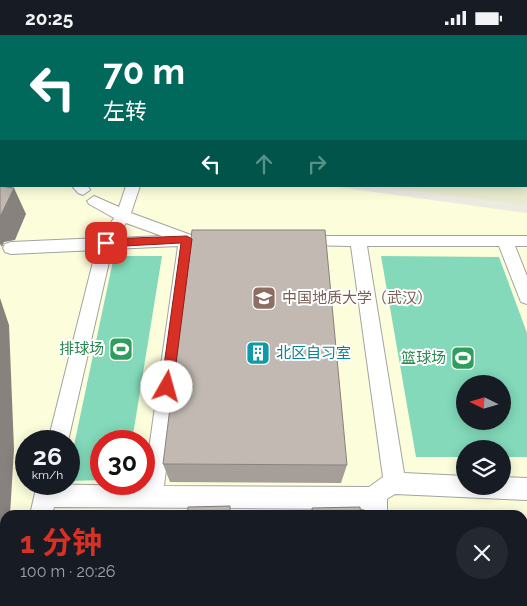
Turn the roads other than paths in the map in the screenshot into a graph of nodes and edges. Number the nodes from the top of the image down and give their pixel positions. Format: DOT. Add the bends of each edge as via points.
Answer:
graph roads {
  1 [pos="133,187"];
  2 [pos="94,201"];
  3 [pos="123,215"];
  4 [pos="187,239"];
  5 [pos="225,239"];
  6 [pos="291,240"];
  7 [pos="358,240"];
  8 [pos="505,241"];
  9 [pos="527,241"];
  10 [pos="106,243"];
  11 [pos="11,248"];
  12 [pos="527,297"];
  13 [pos="61,430"];
  14 [pos="395,483"];
  15 [pos="527,489"];
  16 [pos="152,497"];
  17 [pos="45,498"];
  18 [pos="375,507"];
  1 -- 3 [label="street"];
  2 -- 3 [label="street"];
  3 -- 4 [label="street"];
  3 -- 10 [label="street"];
  4 -- 5 [label="street"];
  4 -- 10 [label="street"];
  4 -- 16 [label="street"];
  6 -- 7 [label="street"];
  7 -- 8 [label="street"];
  7 -- 14 [label="street"];
  8 -- 9 [label="street"];
  8 -- 12 [label="street"];
  10 -- 11 [label="street"];
  10 -- 13 [label="street"];
  14 -- 15 [label="street"];
  14 -- 18 [label="street" via="380,488"];
  16 -- 17 [label="street"];
  16 -- 18 [label="street"];
}
